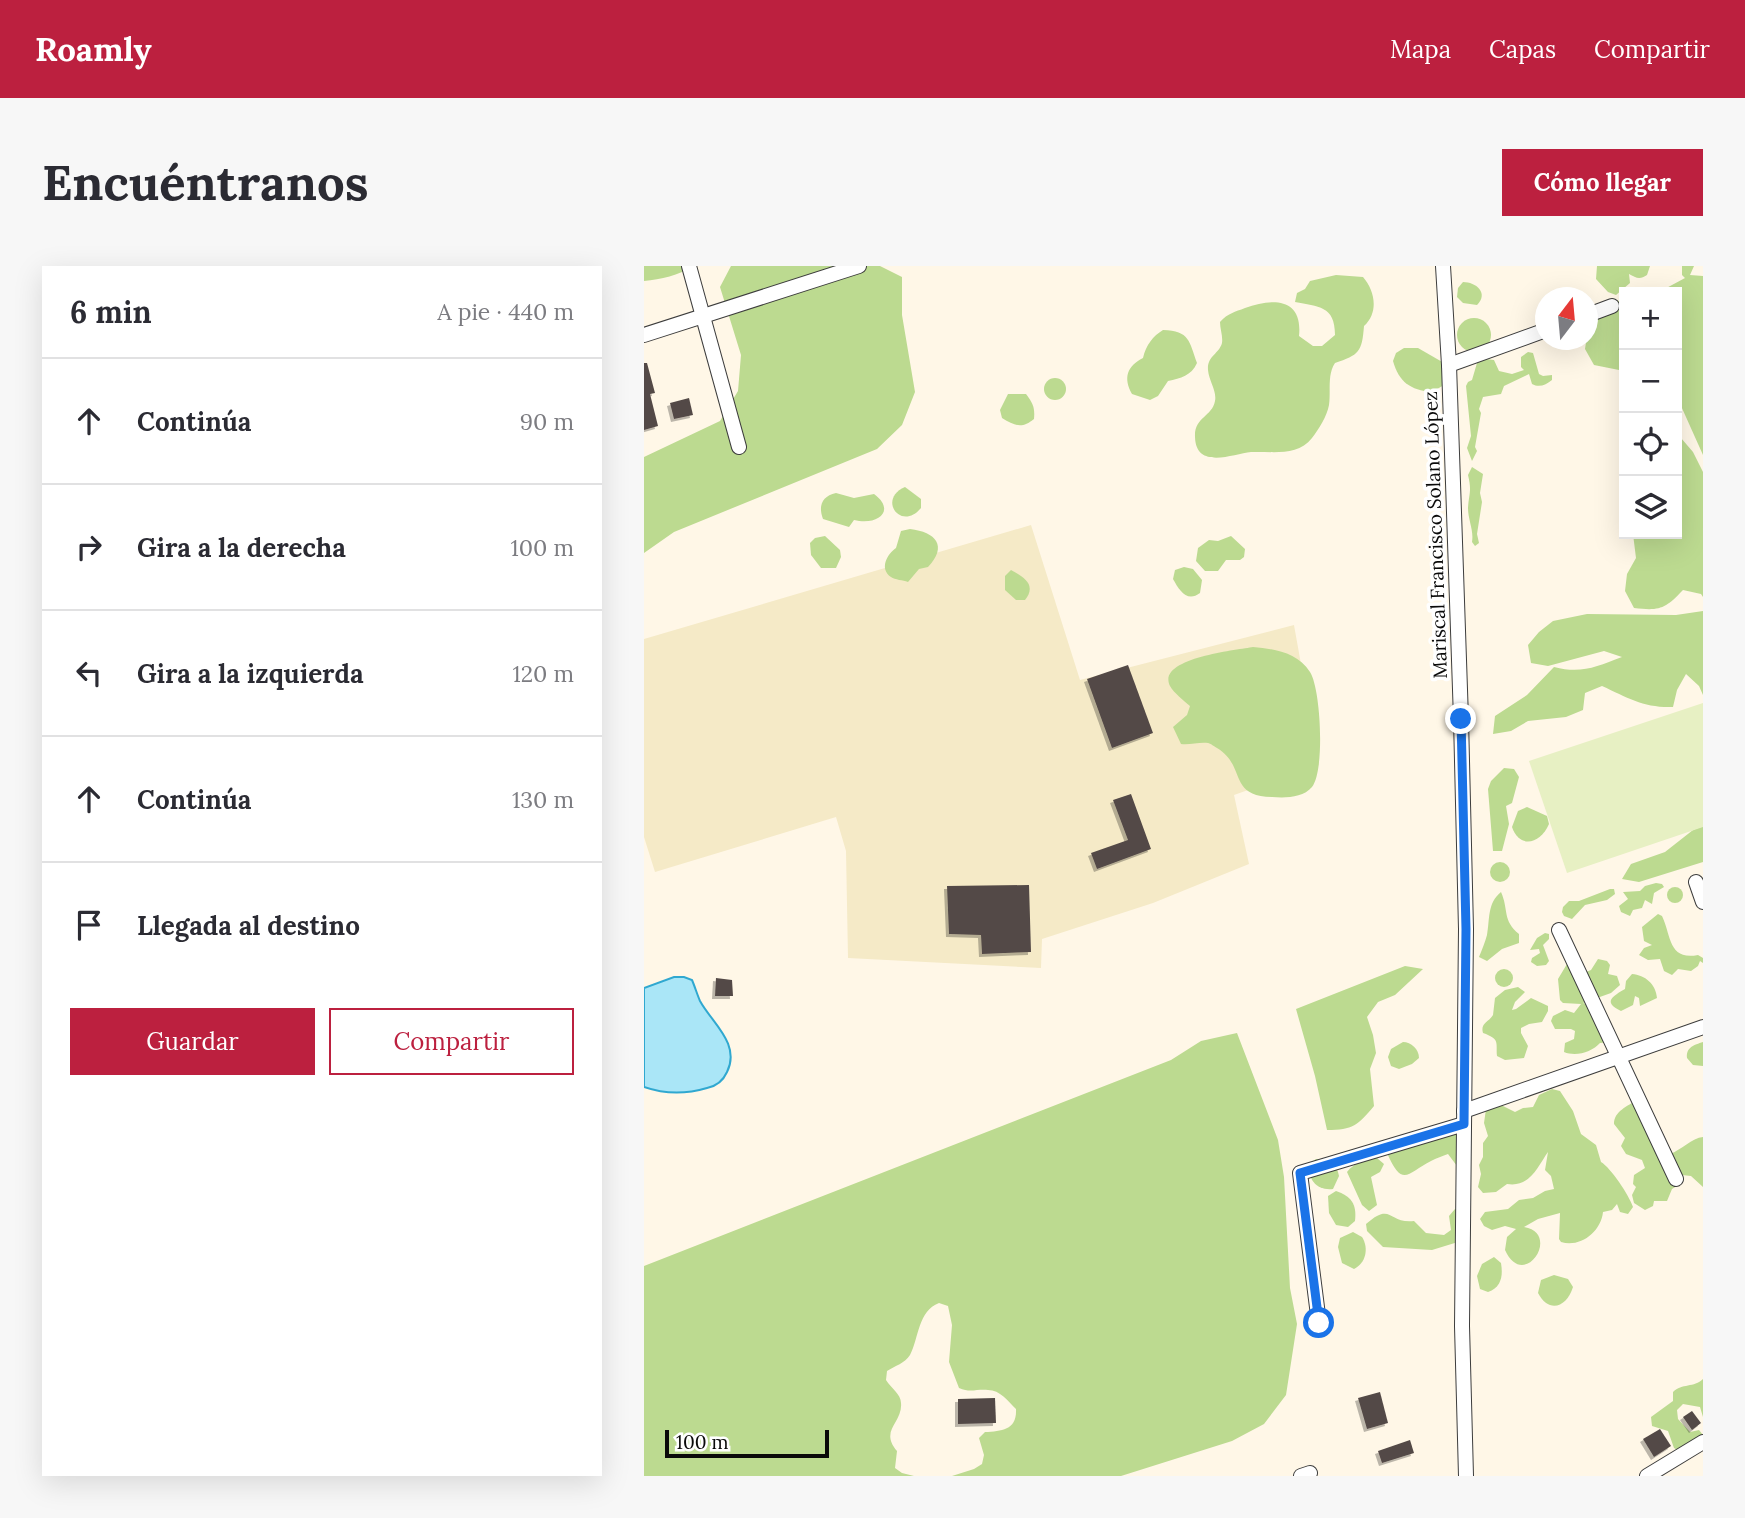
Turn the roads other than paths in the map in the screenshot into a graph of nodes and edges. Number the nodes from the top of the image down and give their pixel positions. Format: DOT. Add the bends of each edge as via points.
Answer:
graph roads {
  1 [pos="689,266"];
  2 [pos="859,266"];
  3 [pos="1443,266"];
  4 [pos="824,271"];
  5 [pos="1612,306"];
  6 [pos="1598,311"];
  7 [pos="702,316"];
  8 [pos="1535,334"];
  9 [pos="644,335"];
  10 [pos="1449,365"];
  11 [pos="739,447"];
  12 [pos="1696,882"];
  13 [pos="1703,902"];
  14 [pos="1559,930"];
  15 [pos="1703,1027"];
  16 [pos="1618,1056"];
  17 [pos="1464,1117"];
  18 [pos="1676,1179"];
  19 [pos="1319,1323"];
  20 [pos="1703,1442"];
  21 [pos="1466,1476"];
  22 [pos="1647,1476"];
  1 -- 7 [label="street"];
  2 -- 4 [label="street"];
  3 -- 10 [label="street, Mariscal Francisco Solano López"];
  4 -- 7 [label="street"];
  5 -- 6 [label="street"];
  7 -- 9 [label="street"];
  7 -- 11 [label="street"];
  8 -- 10 [label="street"];
  10 -- 17 [label="street, Mariscal Francisco Solano López" via="1466,929"];
  12 -- 13 [label="street"];
  14 -- 16 [label="street"];
  15 -- 16 [label="street"];
  16 -- 17 [label="street"];
  16 -- 18 [label="street"];
  17 -- 19 [label="street" via="1300,1173"];
  17 -- 21 [label="street, Mariscal Francisco Solano López"];
  20 -- 22 [label="street"];
}
